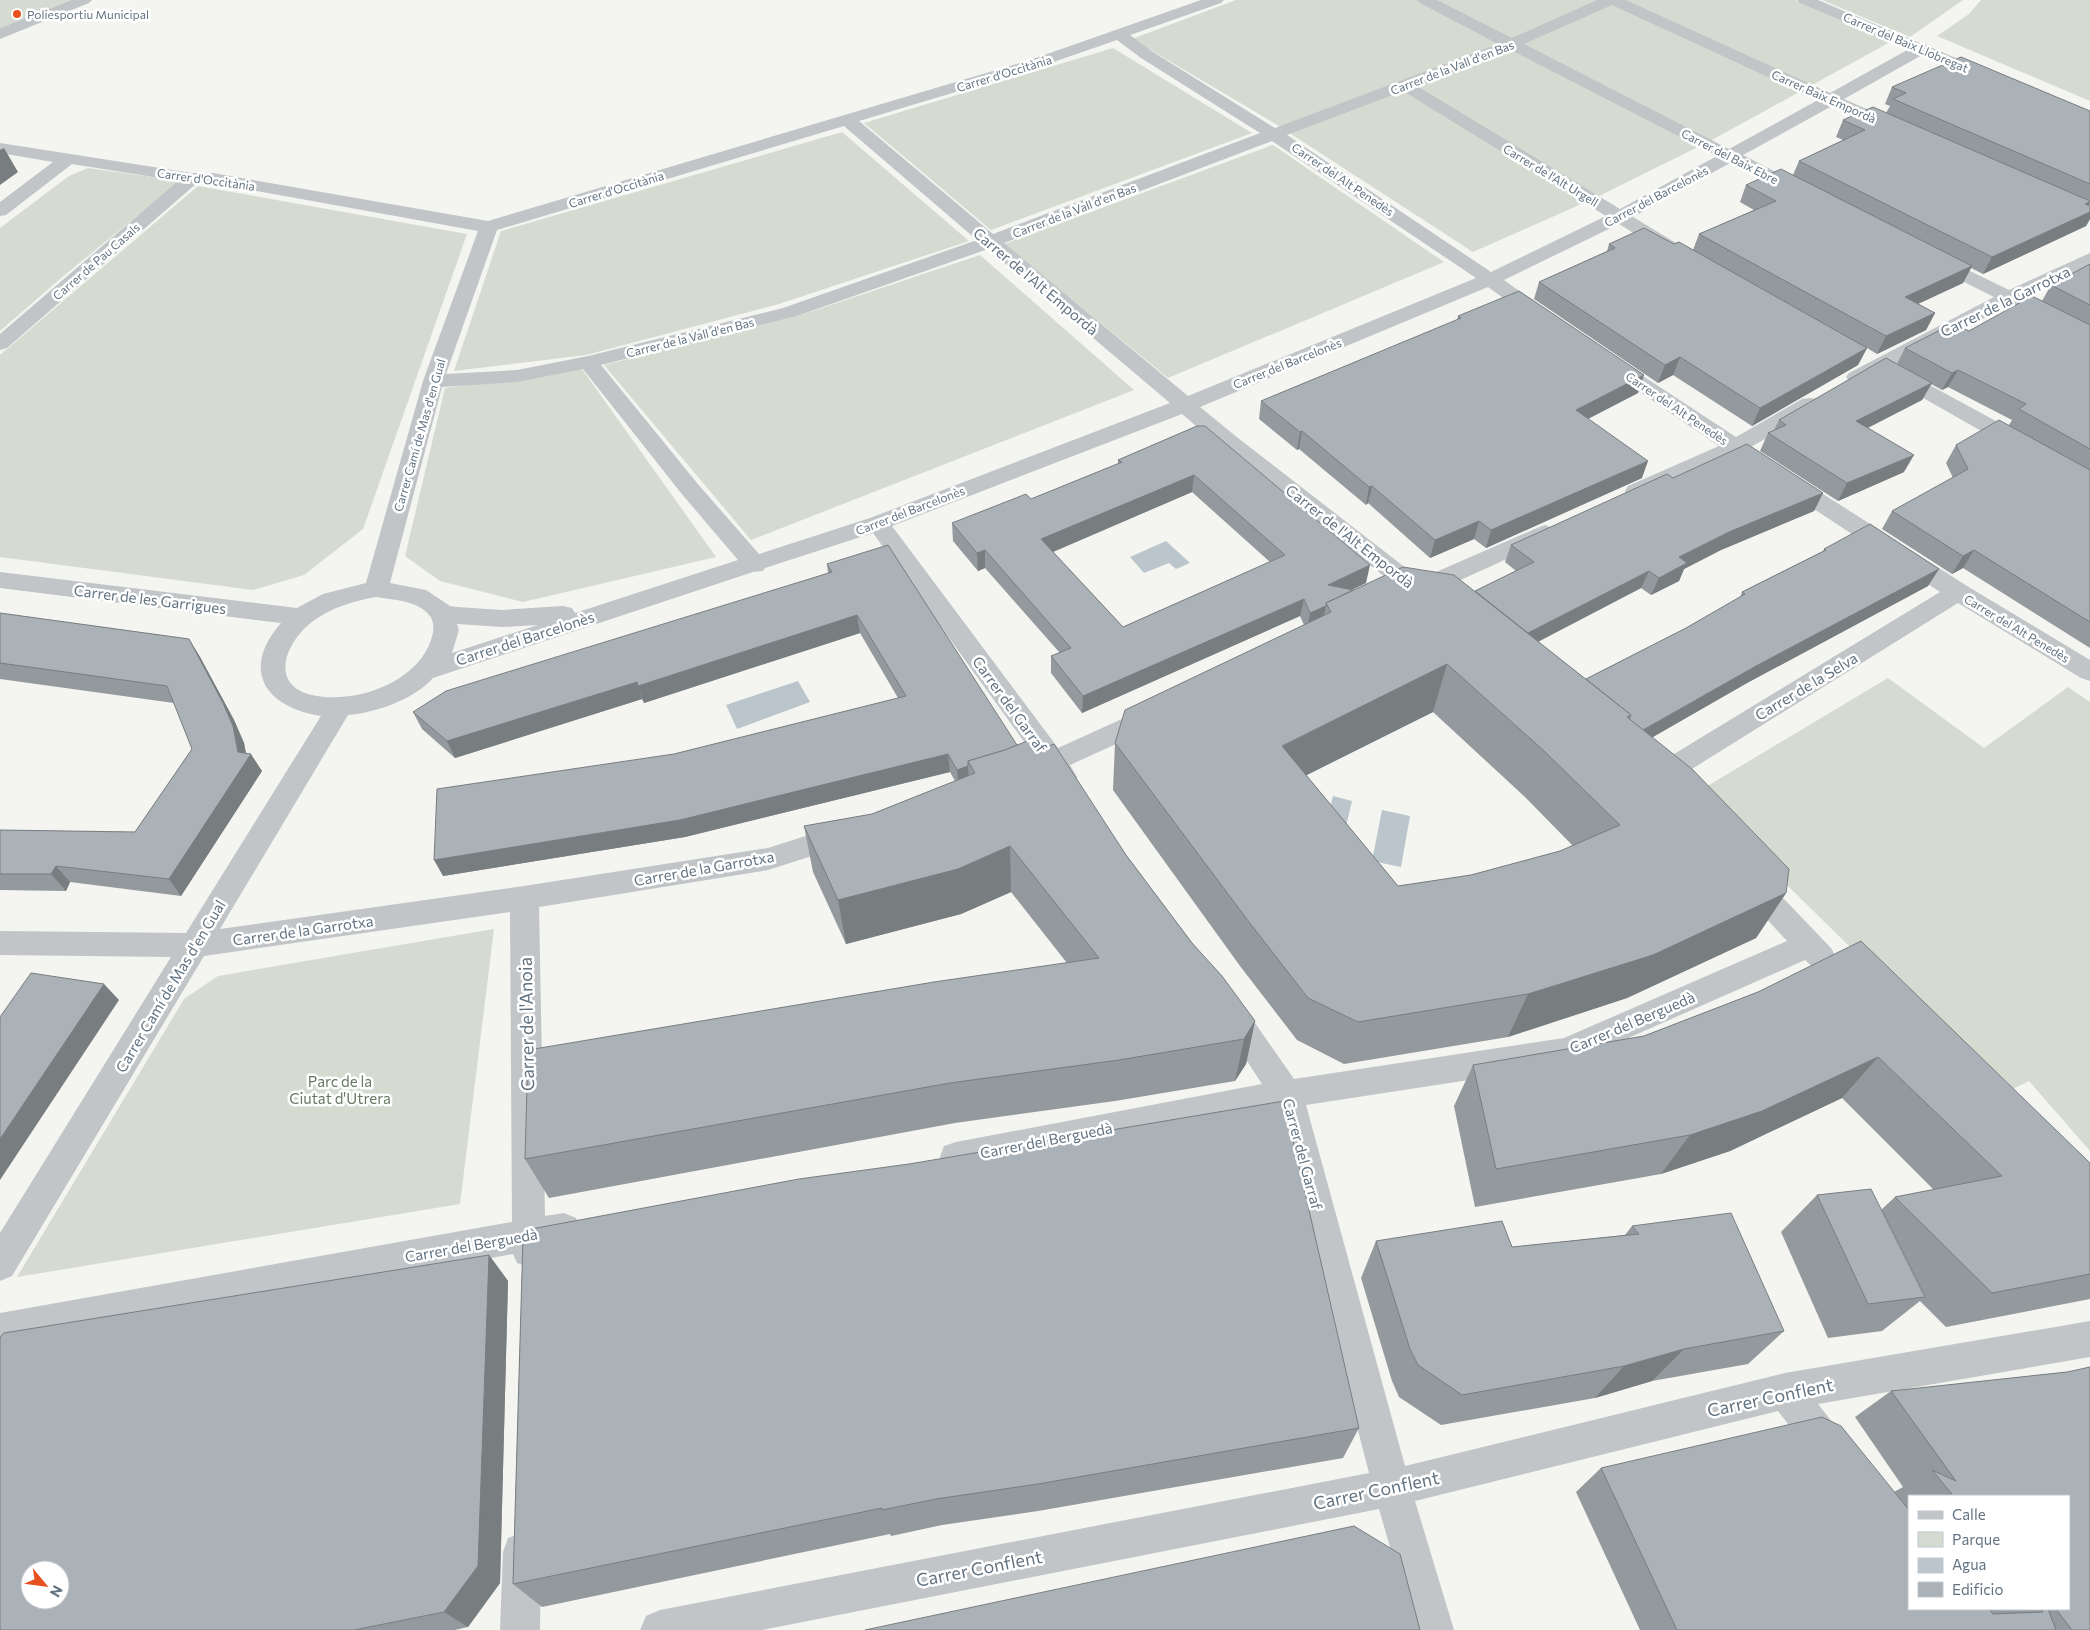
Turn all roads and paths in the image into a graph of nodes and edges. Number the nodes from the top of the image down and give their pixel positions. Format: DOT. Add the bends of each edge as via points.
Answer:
graph roads {
  1 [pos="84,0"];
  2 [pos="1216,0"];
  3 [pos="1425,0"];
  4 [pos="1610,0"];
  5 [pos="1614,0"];
  6 [pos="1804,0"];
  7 [pos="0,34"];
  8 [pos="1120,35"];
  9 [pos="1512,44"];
  10 [pos="1923,48"];
  11 [pos="2002,83"];
  12 [pos="1404,86"];
  13 [pos="1830,100"];
  14 [pos="848,121"];
  15 [pos="1275,135"];
  16 [pos="1911,135"];
  17 [pos="0,148"];
  18 [pos="1730,156"];
  19 [pos="68,159"];
  20 [pos="192,178"];
  21 [pos="1817,200"];
  22 [pos="0,210"];
  23 [pos="1621,216"];
  24 [pos="489,226"];
  25 [pos="989,242"];
  26 [pos="1914,249"];
  27 [pos="1687,258"];
  28 [pos="2090,259"];
  29 [pos="1489,280"];
  30 [pos="2010,298"];
  31 [pos="1554,325"];
  32 [pos="2090,338"];
  33 [pos="0,344"];
  34 [pos="1596,352"];
  35 [pos="1869,360"];
  36 [pos="588,362"];
  37 [pos="433,381"];
  38 [pos="1185,405"];
  39 [pos="1735,447"];
  40 [pos="2039,455"];
  41 [pos="1617,500"];
  42 [pos="878,523"];
  43 [pos="1563,524"];
  44 [pos="755,565"];
  45 [pos="0,580"];
  46 [pos="376,590"];
  47 [pos="1418,590"];
  48 [pos="1958,592"];
  49 [pos="1392,602"];
  50 [pos="621,607"];
  51 [pos="1441,608"];
  52 [pos="442,613"];
  53 [pos="301,617"];
  54 [pos="429,670"];
  55 [pos="2090,672"];
  56 [pos="1178,704"];
  57 [pos="339,708"];
  58 [pos="1630,761"];
  59 [pos="1054,763"];
  60 [pos="1653,780"];
  61 [pos="1004,784"];
  62 [pos="1076,795"];
  63 [pos="1674,801"];
  64 [pos="863,829"];
  65 [pos="1735,866"];
  66 [pos="524,898"];
  67 [pos="0,943"];
  68 [pos="195,945"];
  69 [pos="1809,945"];
  70 [pos="1838,973"];
  71 [pos="1213,989"];
  72 [pos="1287,1094"];
  73 [pos="926,1162"];
  74 [pos="595,1224"];
  75 [pos="529,1234"];
  76 [pos="0,1264"];
  77 [pos="528,1284"];
  78 [pos="0,1331"];
  79 [pos="2090,1339"];
  80 [pos="1785,1391"];
  81 [pos="1853,1477"];
  82 [pos="1392,1488"];
  83 [pos="522,1521"];
  84 [pos="520,1630"];
  85 [pos="660,1630"];
  86 [pos="1434,1630"];
  1 -- 7 [label="street"];
  2 -- 8 [label="street, Carrer d'Occitània"];
  3 -- 9 [label="street, Carrer del Baix Ebre"];
  4 -- 9 [label="street, Carrer de la Vall d'en Bas"];
  5 -- 13 [label="street, Carrer Baix Empordà"];
  6 -- 10 [label="street, Carrer del Baix Llobregat"];
  8 -- 14 [label="street, Carrer d'Occitània"];
  8 -- 15 [label="street, Carrer del Alt Penedès"];
  9 -- 12 [label="street, Carrer de la Vall d'en Bas"];
  9 -- 18 [label="street, Carrer del Baix Ebre"];
  10 -- 11 [label="street, Carrer del Baix Llobregat"];
  10 -- 13 [label="street, Carrer del Barcelonès"];
  12 -- 15 [label="street, Carrer de la Vall d'en Bas"];
  12 -- 23 [label="street, Carrer de l'Alt Urgell"];
  13 -- 16 [label="street, Carrer Baix Empordà"];
  13 -- 18 [label="street, Carrer del Barcelonès"];
  14 -- 24 [label="street, Carrer d'Occitània"];
  14 -- 25 [label="street, Carrer de l'Alt Empordà"];
  15 -- 25 [label="street, Carrer de la Vall d'en Bas"];
  15 -- 29 [label="street, Carrer del Alt Penedès"];
  17 -- 19 [label="street, Carrer d'Occitània"];
  18 -- 21 [label="street, Carrer del Baix Ebre"];
  18 -- 23 [label="street, Carrer del Barcelonès"];
  19 -- 20 [label="street, Carrer d'Occitània"];
  19 -- 22 [label="street"];
  20 -- 24 [label="street, Carrer d'Occitània" via="213,178"];
  20 -- 33 [label="street, Carrer de Pau Casals"];
  23 -- 27 [label="street, Carrer de l'Alt Urgell"];
  23 -- 29 [label="street, Carrer del Barcelonès"];
  24 -- 37 [label="street, Carrer Camí de Mas d'en Gual"];
  25 -- 36 [label="street, Carrer de la Vall d'en Bas" via="790,312"];
  25 -- 38 [label="street, Carrer de l'Alt Empordà"];
  26 -- 30 [label="street"];
  28 -- 30 [label="street, Carrer de la Garrotxa"];
  29 -- 31 [label="street, Carrer del Alt Penedès"];
  29 -- 38 [label="street, Carrer del Barcelonès"];
  30 -- 32 [label="street"];
  30 -- 35 [label="street, Carrer de la Garrotxa"];
  34 -- 39 [label="street, Carrer del Alt Penedès"];
  35 -- 39 [label="street, Carrer de la Garrotxa" via="1832,391"];
  35 -- 40 [label="street"];
  36 -- 37 [label="street, Carrer de la Vall d'en Bas" via="517,376"];
  36 -- 44 [label="street"];
  37 -- 46 [label="street, Carrer Camí de Mas d'en Gual"];
  38 -- 42 [label="street, Carrer del Barcelonès"];
  38 -- 47 [label="street, Carrer de l'Alt Empordà"];
  39 -- 41 [label="street, Carrer de la Garrotxa"];
  39 -- 48 [label="street, Carrer del Alt Penedès"];
  42 -- 44 [label="street, Carrer del Barcelonès"];
  42 -- 59 [label="street, Carrer del Garraf"];
  43 -- 47 [label="street"];
  44 -- 50 [label="street, Carrer del Barcelonès"];
  45 -- 53 [label="street, Carrer de les Garrigues"];
  46 -- 52 [label="street" via="416,594"];
  46 -- 53 [label="street" via="336,598"];
  47 -- 49 [label="street"];
  47 -- 51 [label="street, Carrer de l'Alt Empordà"];
  48 -- 55 [label="street, Carrer del Alt Penedès"];
  48 -- 60 [label="street, Carrer de la Selva"];
  50 -- 52 [label="street, Carrer del Barcelonès" via="538,618 478,619"];
  50 -- 54 [label="street, Carrer del Barcelonès"];
  52 -- 54 [label="street" via="447,626 446,640"];
  53 -- 57 [label="street" via="282,637 272,658 274,678 287,695 309,705"];
  54 -- 57 [label="street" via="389,696 365,705"];
  56 -- 59 [label="street"];
  57 -- 68 [label="street, Carrer Camí de Mas d'en Gual"];
  58 -- 60 [label="street"];
  59 -- 61 [label="street"];
  59 -- 62 [label="street, Carrer del Garraf"];
  60 -- 63 [label="street"];
  64 -- 66 [label="street, Carrer de la Garrotxa" via="768,859"];
  65 -- 69 [label="street"];
  66 -- 68 [label="street, Carrer de la Garrotxa"];
  66 -- 75 [label="street, Carrer de l'Anoia"];
  67 -- 68 [label="street, Carrer de la Garrotxa"];
  68 -- 76 [label="street, Carrer Camí de Mas d'en Gual"];
  69 -- 70 [label="street"];
  69 -- 72 [label="street, Carrer del Berguedà" via="1567,1051"];
  71 -- 72 [label="street, Carrer del Garraf"];
  72 -- 73 [label="street, Carrer del Berguedà"];
  72 -- 82 [label="street, Carrer del Garraf"];
  74 -- 75 [label="street, Carrer del Berguedà"];
  75 -- 77 [label="street, Carrer de l'Anoia"];
  75 -- 78 [label="street, Carrer del Berguedà"];
  79 -- 80 [label="street, Carrer Conflent"];
  80 -- 81 [label="street"];
  80 -- 82 [label="street, Carrer Conflent"];
  82 -- 85 [label="street, Carrer Conflent"];
  82 -- 86 [label="street, Carrer del Garraf"];
  83 -- 84 [label="street"];
}
